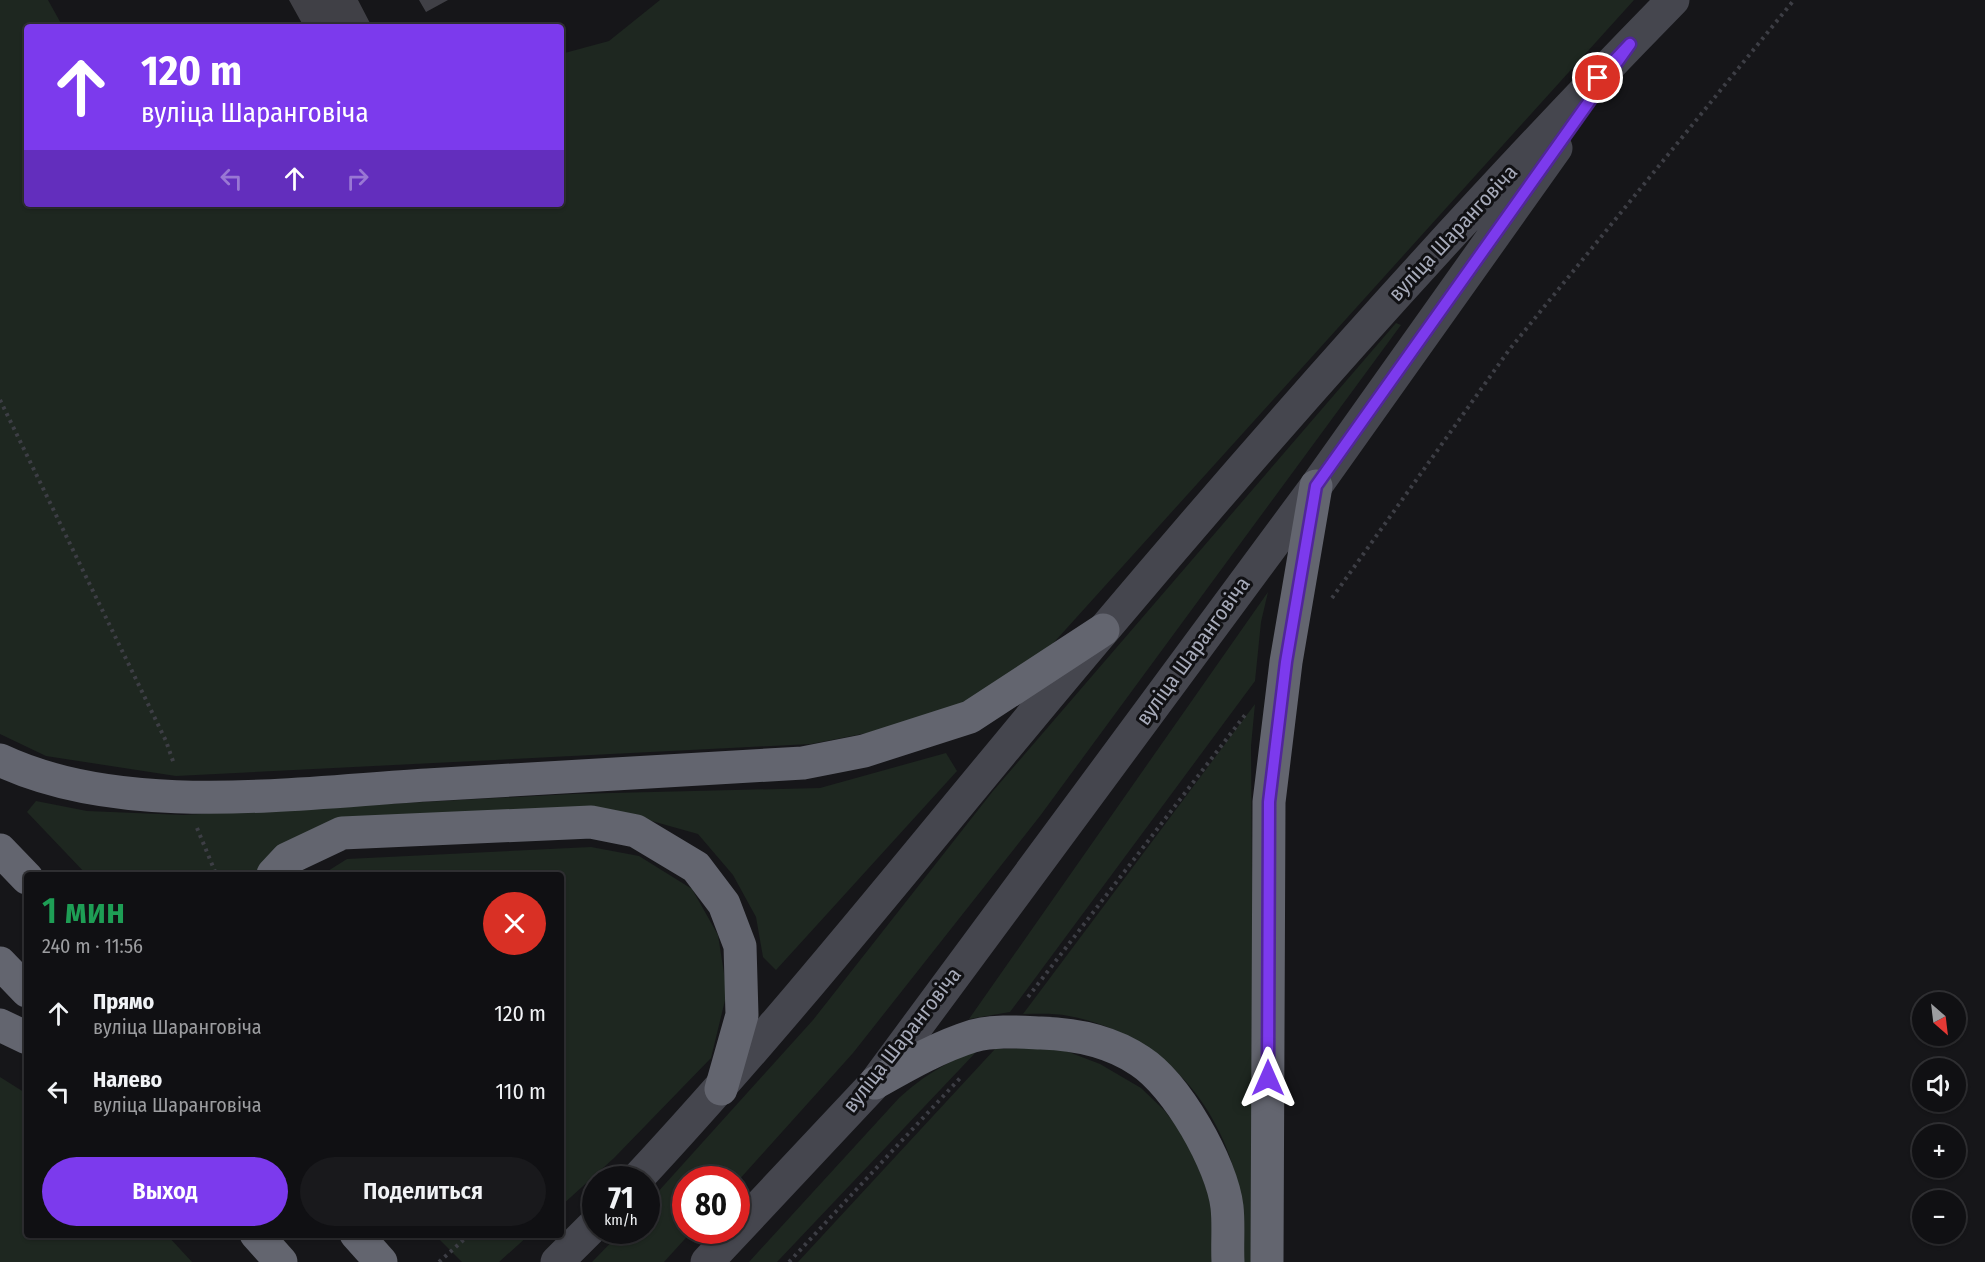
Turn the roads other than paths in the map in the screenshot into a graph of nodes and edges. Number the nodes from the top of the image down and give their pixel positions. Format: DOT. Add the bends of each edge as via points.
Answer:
graph roads {
  1 [pos="1673,0"];
  2 [pos="1630,44"];
  3 [pos="1316,486"];
  4 [pos="1103,630"];
  5 [pos="0,760"];
  6 [pos="0,850"];
  7 [pos="275,872"];
  8 [pos="24,875"];
  9 [pos="0,963"];
  10 [pos="24,988"];
  11 [pos="0,1025"];
  12 [pos="24,1037"];
  13 [pos="874,1083"];
  14 [pos="720,1089"];
  15 [pos="649,1166"];
  16 [pos="582,1237"];
  17 [pos="260,1238"];
  18 [pos="281,1262"];
  19 [pos="557,1262"];
  20 [pos="707,1262"];
  21 [pos="1228,1262"];
  22 [pos="1267,1262"];
  1 -- 2 [label="street"];
  2 -- 3 [label="street, вуліца Шаранговіча"];
  2 -- 4 [label="street, вуліца Шаранговіча" via="1374,317"];
  3 -- 13 [label="street, вуліца Шаранговіча"];
  3 -- 22 [label="highway" via="1286,662 1269,802"];
  4 -- 5 [label="highway" via="970,717 864,751 803,763 286,794 185,796 84,786"];
  4 -- 14 [label="street, вуліца Шаранговіча"];
  6 -- 8 [label="highway"];
  7 -- 14 [label="highway" via="287,859 342,833 591,822 636,831 696,867 724,904 740,946 742,1015"];
  9 -- 10 [label="highway"];
  11 -- 12 [label="highway"];
  13 -- 20 [label="street, вуліца Шаранговіча"];
  13 -- 21 [label="highway" via="939,1048 1003,1032 1052,1033 1097,1041 1141,1062 1195,1125 1213,1161 1227,1206"];
  14 -- 15 [label="street, вуліца Шаранговіча"];
  16 -- 19 [label="street"];
  17 -- 18 [label="highway"];
}
